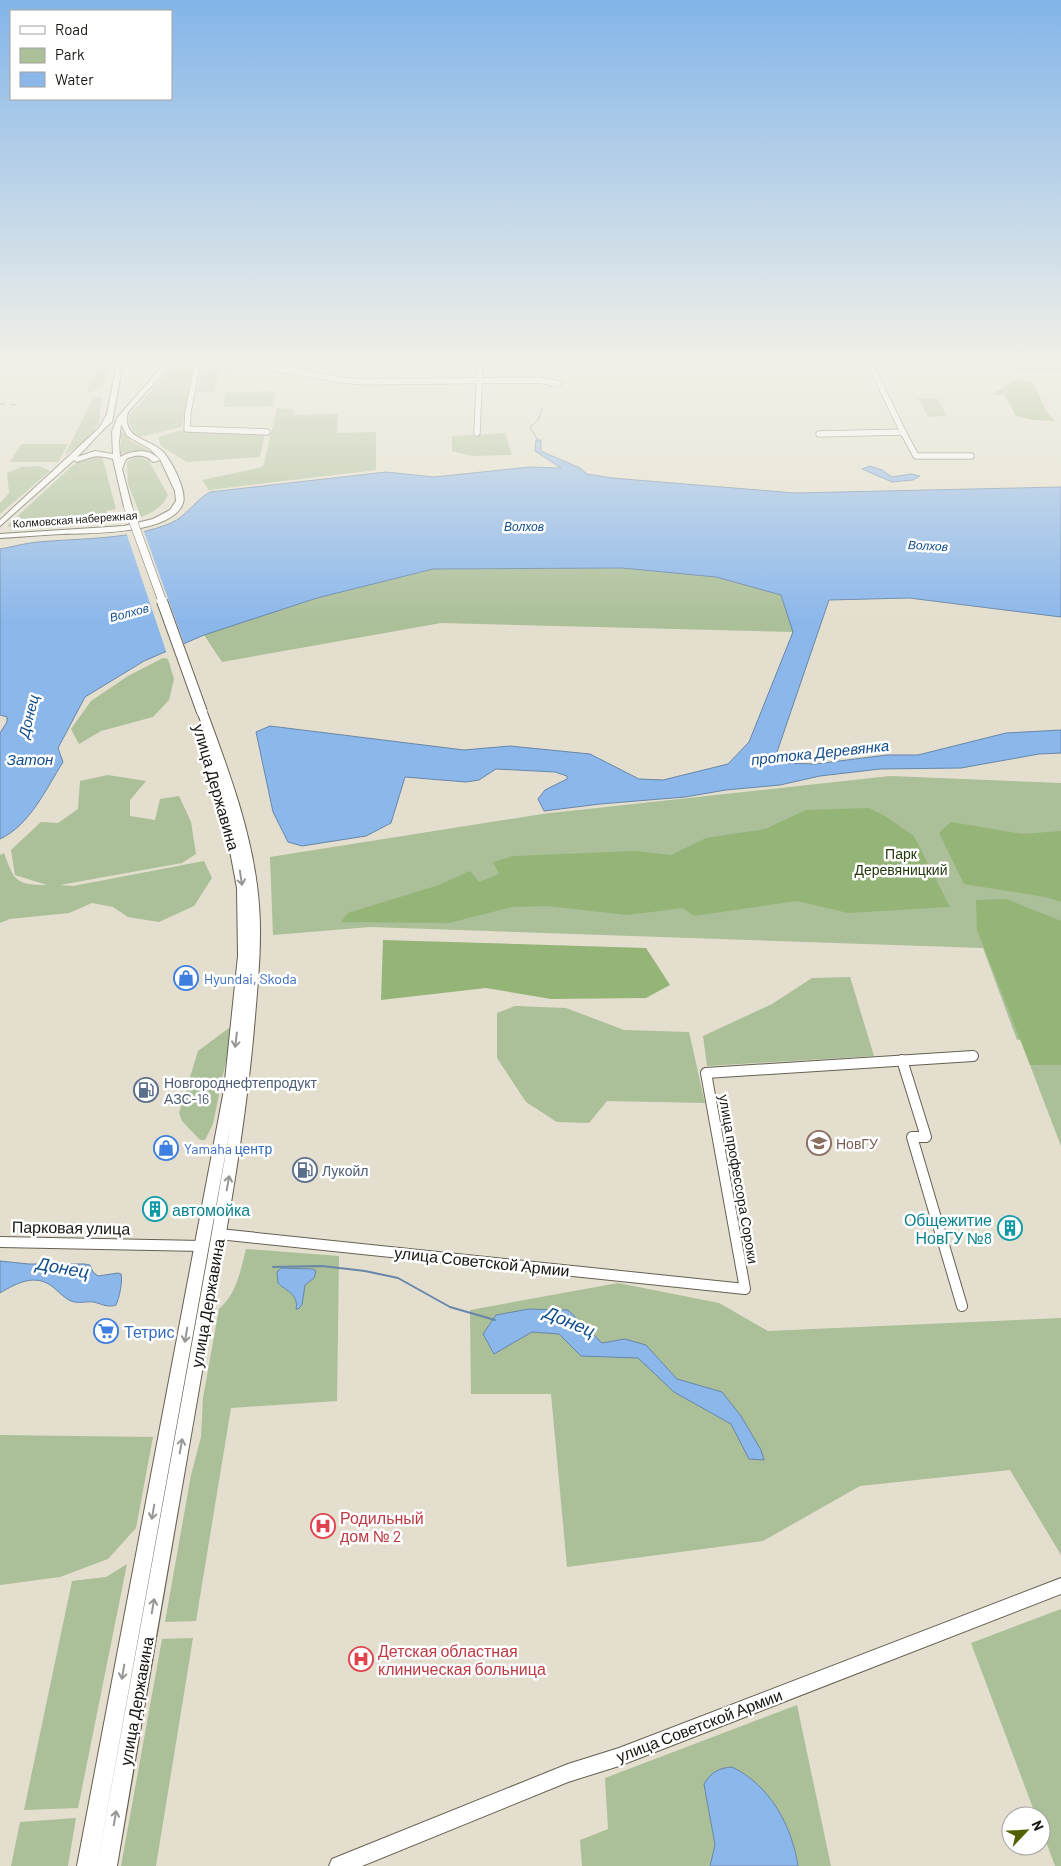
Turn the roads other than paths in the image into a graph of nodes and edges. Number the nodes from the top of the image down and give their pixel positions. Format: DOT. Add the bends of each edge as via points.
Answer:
graph roads {
  1 [pos="81,449"];
  2 [pos="112,449"];
  3 [pos="118,449"];
  4 [pos="152,449"];
  5 [pos="912,449"];
  6 [pos="971,456"];
  7 [pos="113,457"];
  8 [pos="119,469"];
  9 [pos="126,508"];
  10 [pos="0,524"];
  11 [pos="0,530"];
  12 [pos="0,536"];
  13 [pos="972,1056"];
  14 [pos="902,1060"];
  15 [pos="226,1149"];
  16 [pos="219,1234"];
  17 [pos="0,1242"];
  18 [pos="202,1246"];
  19 [pos="745,1289"];
  20 [pos="962,1306"];
  21 [pos="1061,1586"];
  22 [pos="87,1866"];
  23 [pos="107,1866"];
  24 [pos="338,1866"];
  1 -- 10 [label="main road, Колмовская набережная"];
  2 -- 7 [label="main road"];
  3 -- 8 [label="main road"];
  4 -- 12 [label="main road, Колмовская набережная" via="161,454 181,494 175,510 154,522 129,528"];
  5 -- 6 [label="street" via="916,456"];
  7 -- 9 [label="main road" via="118,490"];
  7 -- 11 [label="main road, Колмовская набережная" via="100,453 84,455"];
  8 -- 9 [label="main road"];
  8 -- 12 [label="main road, Колмовская набережная" via="122,460 134,454 145,453 154,457 173,494 172,505 148,520 125,526"];
  9 -- 15 [label="main road, улица Державина" via="199,712 237,853 243,903 244,956"];
  13 -- 14 [label="street"];
  14 -- 19 [label="street, улица профессора Сороки" via="706,1073"];
  14 -- 20 [label="street" via="926,1137 912,1137"];
  16 -- 15 [label="main road, улица Державина, one-way"];
  15 -- 18 [label="main road, улица Державина"];
  16 -- 19 [label="street, улица Советской Армии"];
  23 -- 16 [label="main road, улица Державина, one-way"];
  17 -- 18 [label="street, Парковая улица"];
  18 -- 22 [label="main road, улица Державина, one-way"];
  21 -- 24 [label="main road, улица Советской Армии" via="619,1757 568,1773"];
}
